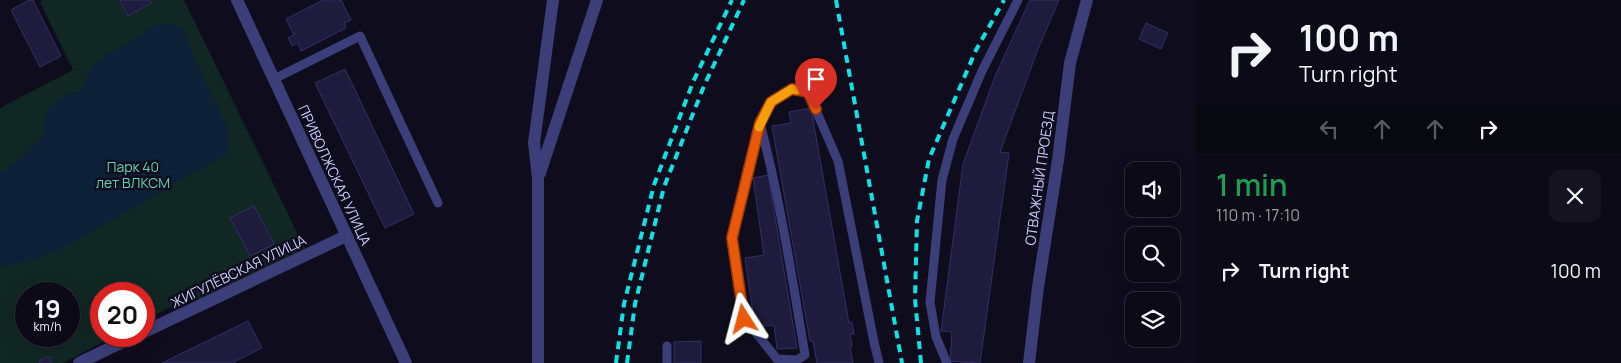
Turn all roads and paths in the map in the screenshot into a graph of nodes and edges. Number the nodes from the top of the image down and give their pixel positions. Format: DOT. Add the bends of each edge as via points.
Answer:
graph roads {
  1 [pos="237,0"];
  2 [pos="553,0"];
  3 [pos="597,0"];
  4 [pos="1018,0"];
  5 [pos="1087,0"];
  6 [pos="274,79"];
  7 [pos="760,123"];
  8 [pos="538,178"];
  9 [pos="438,203"];
  10 [pos="346,236"];
  11 [pos="155,327"];
  12 [pos="667,346"];
  13 [pos="113,347"];
  14 [pos="79,363"];
  15 [pos="406,363"];
  16 [pos="538,363"];
  17 [pos="667,363"];
  18 [pos="879,363"];
  19 [pos="946,363"];
  20 [pos="1029,363"];
  1 -- 6 [label="street, ПРИВОЛЖСКАЯ УЛИЦА"];
  2 -- 8 [label="street" via="534,143"];
  3 -- 8 [label="street"];
  4 -- 19 [label="lane" via="978,79 953,139 942,180 930,302 936,337"];
  5 -- 20 [label="street, ОТВАЖНЫЙ ПРОЕЗД" via="1070,64"];
  6 -- 9 [label="lane" via="360,36"];
  6 -- 10 [label="street, ПРИВОЛЖСКАЯ УЛИЦА"];
  7 -- 7 [label="lane" via="732,238 744,319 777,358 797,360 805,355 781,216"];
  7 -- 18 [label="lane" via="771,102 792,89 808,92 838,161"];
  8 -- 16 [label="street"];
  10 -- 11 [label="street, ЖИГУЛЁВСКАЯ УЛИЦА"];
  10 -- 15 [label="street, ПРИВОЛЖСКАЯ УЛИЦА"];
  12 -- 17 [label="lane"];
  13 -- 14 [label="street"];
}
